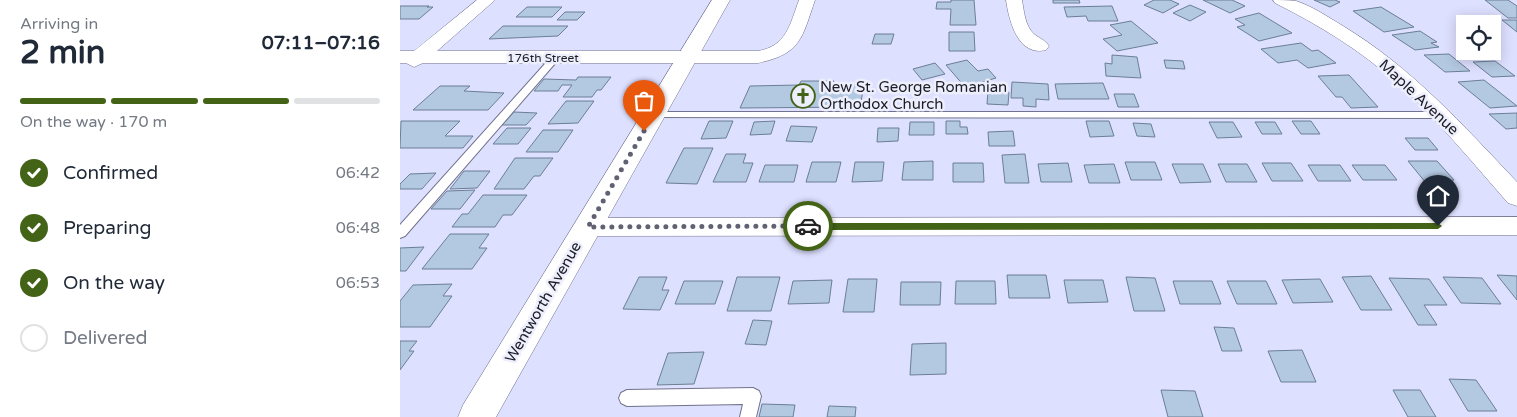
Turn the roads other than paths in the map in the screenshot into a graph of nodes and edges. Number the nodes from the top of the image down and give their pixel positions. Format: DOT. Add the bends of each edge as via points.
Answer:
graph roads {
  1 [pos="487,0"];
  2 [pos="721,0"];
  3 [pos="807,0"];
  4 [pos="1014,0"];
  5 [pos="1281,0"];
  6 [pos="1040,46"];
  7 [pos="419,57"];
  8 [pos="400,58"];
  9 [pos="555,58"];
  10 [pos="686,58"];
  11 [pos="400,74"];
  12 [pos="653,115"];
  13 [pos="1440,115"];
  14 [pos="1517,197"];
  15 [pos="1517,226"];
  16 [pos="588,227"];
  17 [pos="400,234"];
  18 [pos="627,398"];
  19 [pos="476,417"];
  20 [pos="748,417"];
  1 -- 7 [label="street"];
  2 -- 10 [label="street, Wentworth Avenue"];
  3 -- 10 [label="street" via="789,44 776,53 752,58"];
  4 -- 6 [label="street" via="1020,31"];
  5 -- 13 [label="street, Maple Avenue" via="1316,18 1381,60"];
  7 -- 8 [label="street, 176th Street"];
  7 -- 9 [label="street, 176th Street"];
  7 -- 11 [label="street"];
  9 -- 10 [label="street, 176th Street"];
  9 -- 17 [label="lane"];
  10 -- 12 [label="street, Wentworth Avenue"];
  12 -- 13 [label="lane"];
  12 -- 16 [label="street, Wentworth Avenue"];
  13 -- 14 [label="street, Maple Avenue"];
  15 -- 16 [label="street"];
  16 -- 19 [label="street, Wentworth Avenue"];
  18 -- 20 [label="lane" via="753,396"];
}
